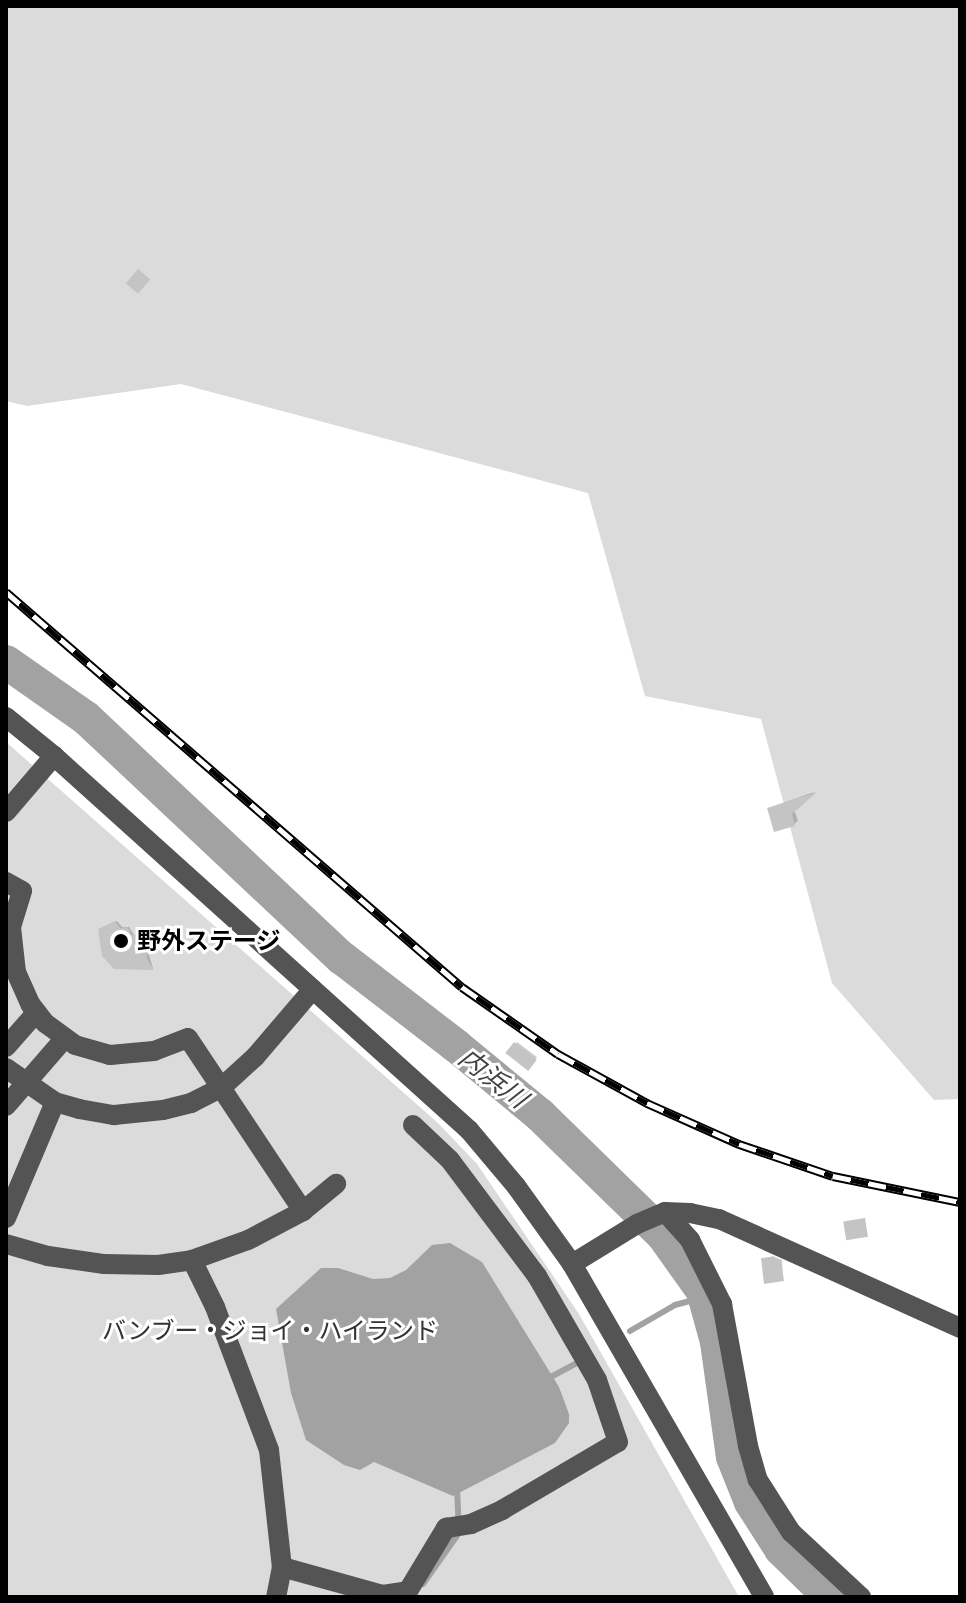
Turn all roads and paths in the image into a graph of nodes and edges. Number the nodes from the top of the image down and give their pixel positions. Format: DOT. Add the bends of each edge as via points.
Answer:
graph roads {
  1 [pos="6,717"];
  2 [pos="54,756"];
  3 [pos="6,812"];
  4 [pos="6,882"];
  5 [pos="313,989"];
  6 [pos="36,1013"];
  7 [pos="64,1039"];
  8 [pos="6,1047"];
  9 [pos="6,1068"];
  10 [pos="25,1084"];
  11 [pos="222,1087"];
  12 [pos="55,1102"];
  13 [pos="6,1106"];
  14 [pos="413,1125"];
  15 [pos="336,1184"];
  16 [pos="303,1211"];
  17 [pos="6,1218"];
  18 [pos="652,1218"];
  19 [pos="6,1244"];
  20 [pos="192,1260"];
  21 [pos="572,1264"];
  22 [pos="960,1328"];
  23 [pos="282,1567"];
  24 [pos="276,1597"];
  25 [pos="764,1597"];
  26 [pos="861,1597"];
  1 -- 2 [label="street"];
  2 -- 3 [label="street"];
  2 -- 5 [label="street"];
  4 -- 6 [label="street" via="22,891 12,916 13,960"];
  5 -- 11 [label="street"];
  5 -- 21 [label="street" via="469,1130"];
  6 -- 7 [label="street"];
  6 -- 8 [label="street"];
  7 -- 10 [label="street"];
  7 -- 11 [label="street" via="110,1055 154,1051 188,1038"];
  9 -- 10 [label="street"];
  10 -- 12 [label="street"];
  10 -- 13 [label="street"];
  11 -- 12 [label="street" via="191,1103 146,1113 98,1114"];
  11 -- 16 [label="street"];
  12 -- 17 [label="street"];
  14 -- 23 [label="street" via="450,1160 537,1276 597,1380 618,1442 502,1510 446,1528 408,1591 383,1595"];
  15 -- 16 [label="street"];
  16 -- 20 [label="street" via="248,1240"];
  18 -- 21 [label="street"];
  18 -- 22 [label="street" via="690,1213 719,1219"];
  18 -- 26 [label="street" via="690,1240 722,1304 758,1480 791,1532"];
  19 -- 20 [label="street" via="104,1264"];
  20 -- 23 [label="street" via="269,1450"];
  21 -- 25 [label="street"];
  23 -- 24 [label="street"];
}
